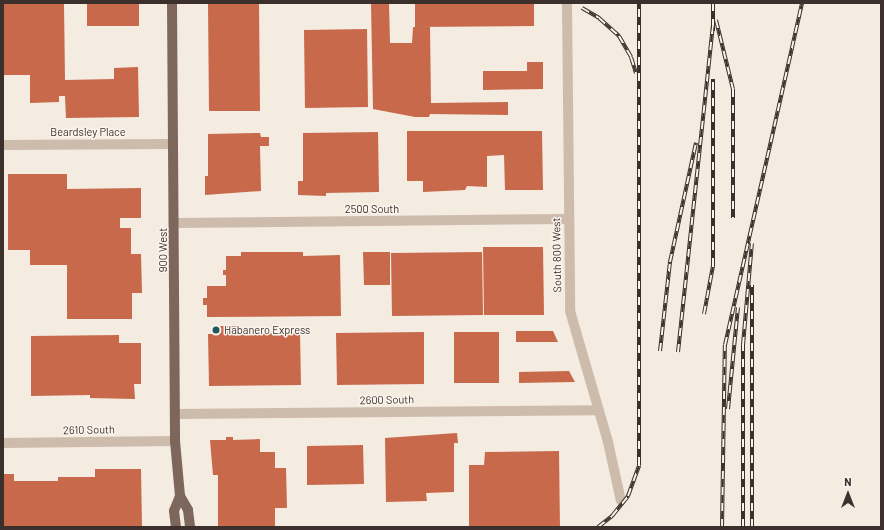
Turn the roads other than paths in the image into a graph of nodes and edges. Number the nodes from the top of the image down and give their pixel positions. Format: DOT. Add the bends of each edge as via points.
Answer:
graph roads {
  1 [pos="172,3"];
  2 [pos="567,3"];
  3 [pos="173,144"];
  4 [pos="3,145"];
  5 [pos="568,220"];
  6 [pos="175,223"];
  7 [pos="598,410"];
  8 [pos="176,414"];
  9 [pos="175,441"];
  10 [pos="3,443"];
  11 [pos="180,496"];
  12 [pos="621,501"];
  13 [pos="176,527"];
  14 [pos="190,527"];
  1 -- 3 [label="main road, 900 West"];
  2 -- 5 [label="street, South 800 West"];
  3 -- 4 [label="street, Beardsley Place"];
  3 -- 6 [label="main road, 900 West"];
  5 -- 6 [label="street, 2500 South"];
  5 -- 7 [label="street, South 800 West" via="570,311"];
  6 -- 8 [label="main road, 900 West"];
  7 -- 8 [label="street, 2600 South"];
  7 -- 12 [label="street, South 800 West"];
  8 -- 9 [label="main road, 900 West"];
  9 -- 10 [label="street, 2610 South"];
  9 -- 11 [label="main road, 900 West"];
  11 -- 13 [label="main road, 900 West" via="174,511"];
  11 -- 14 [label="main road, 900 West" via="188,510"];
}
